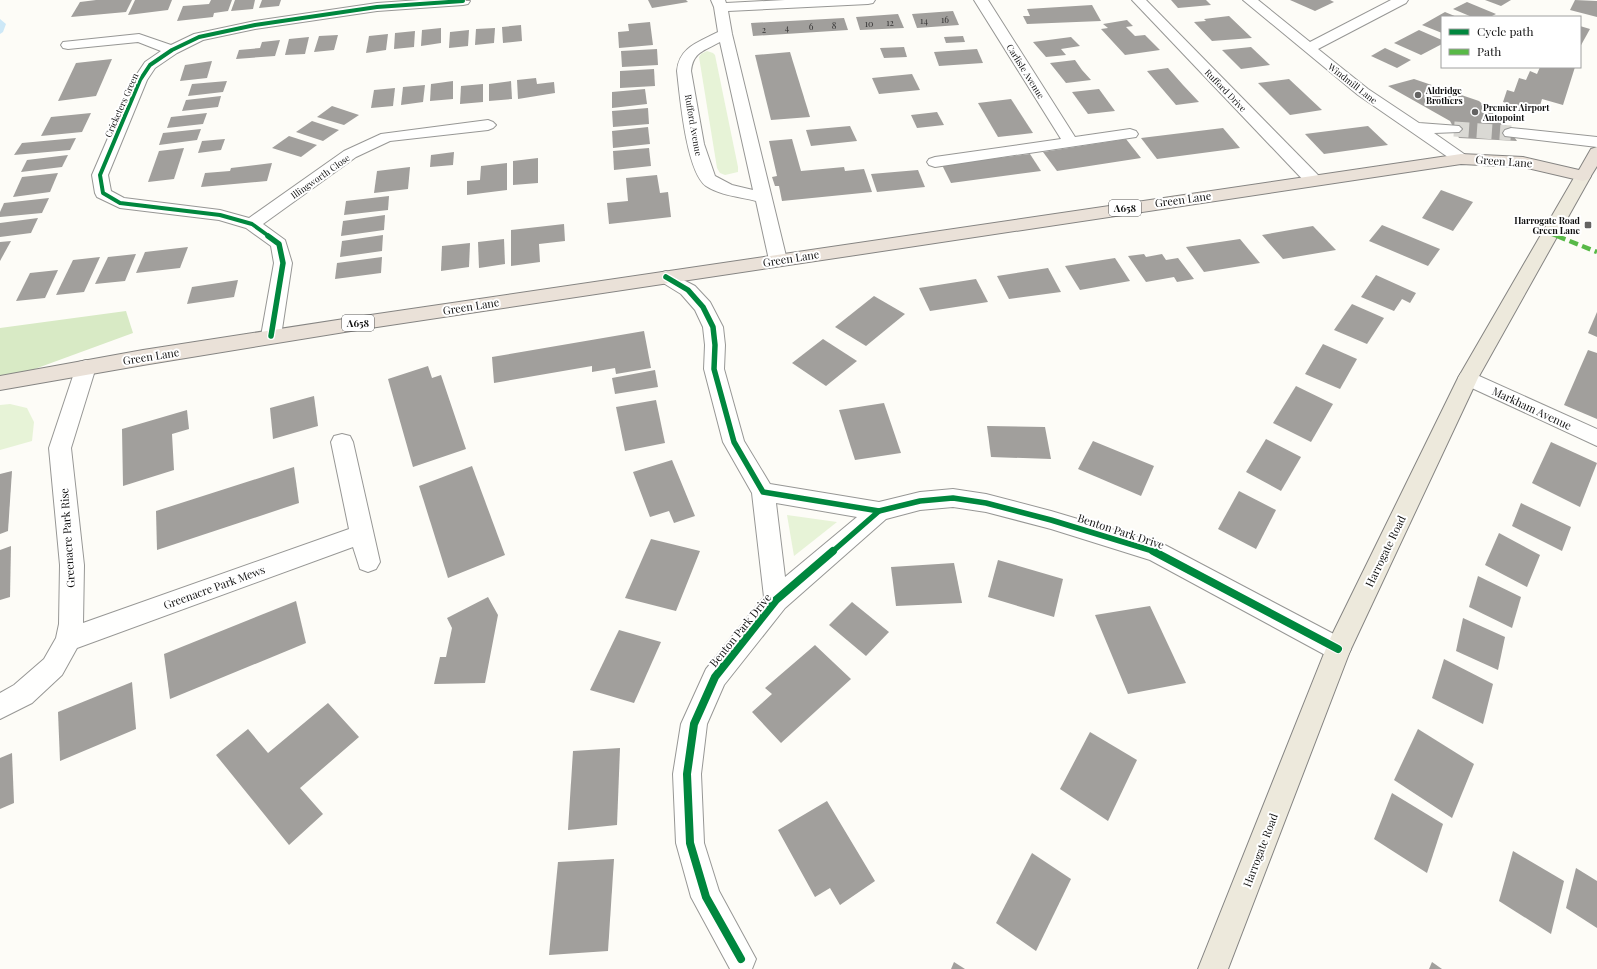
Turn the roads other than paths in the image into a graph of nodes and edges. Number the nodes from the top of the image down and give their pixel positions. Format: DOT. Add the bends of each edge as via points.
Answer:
graph roads {
  1 [pos="868,0"];
  2 [pos="981,0"];
  3 [pos="1139,0"];
  4 [pos="1250,0"];
  5 [pos="1401,0"];
  6 [pos="462,1"];
  7 [pos="719,3"];
  8 [pos="725,34"];
  9 [pos="68,45"];
  10 [pos="1309,48"];
  11 [pos="172,50"];
  12 [pos="488,126"];
  13 [pos="1414,128"];
  14 [pos="1454,129"];
  15 [pos="1511,133"];
  16 [pos="1130,134"];
  17 [pos="1597,142"];
  18 [pos="1071,143"];
  19 [pos="1461,159"];
  20 [pos="935,162"];
  21 [pos="1591,166"];
  22 [pos="1313,180"];
  23 [pos="763,197"];
  24 [pos="252,224"];
  25 [pos="778,260"];
  26 [pos="666,277"];
  27 [pos="271,336"];
  28 [pos="86,367"];
  29 [pos="1468,378"];
  30 [pos="0,383"];
  31 [pos="1597,438"];
  32 [pos="342,442"];
  33 [pos="763,492"];
  34 [pos="879,511"];
  35 [pos="361,534"];
  36 [pos="368,562"];
  37 [pos="776,600"];
  38 [pos="68,640"];
  39 [pos="1338,649"];
  40 [pos="0,707"];
  41 [pos="741,959"];
  42 [pos="1213,969"];
  1 -- 7 [label="street"];
  2 -- 18 [label="street, Carlisle Avenue"];
  3 -- 22 [label="street, Rufford Drive"];
  4 -- 10 [label="street, Windmill Lane"];
  5 -- 10 [label="street"];
  6 -- 11 [label="street, Cricketers Green" via="377,7 255,24 199,38"];
  7 -- 8 [label="street"];
  8 -- 23 [label="street"];
  8 -- 23 [label="street, Rufford Avenue" via="693,51 685,60 684,71 699,158 708,179 727,189"];
  9 -- 11 [label="street" via="140,38"];
  10 -- 13 [label="street, Windmill Lane" via="1363,92"];
  11 -- 24 [label="street, Cricketers Green" via="150,65 140,80 100,175 103,193 120,203 220,216"];
  12 -- 24 [label="street, Illingworth Close" via="388,137 350,154"];
  13 -- 14 [label="street"];
  13 -- 19 [label="street, Windmill Lane"];
  15 -- 17 [label="street"];
  16 -- 18 [label="street"];
  18 -- 20 [label="street"];
  19 -- 21 [label="highway, Green Lane / A658"];
  19 -- 22 [label="highway, Green Lane / A658"];
  21 -- 29 [label="main road, Harrogate Road"];
  22 -- 25 [label="highway, Green Lane / A658"];
  23 -- 25 [label="street"];
  24 -- 27 [label="street, Cricketers Green" via="279,244 283,263"];
  25 -- 26 [label="highway, Green Lane / A658"];
  26 -- 27 [label="highway, Green Lane / A658"];
  26 -- 33 [label="street, Benton Park Drive" via="688,290 703,307 713,327 714,369 734,442"];
  27 -- 28 [label="highway, Green Lane / A658"];
  28 -- 30 [label="highway, Green Lane / A658"];
  28 -- 38 [label="street, Greenacre Park Rise" via="60,448 72,565 71,624"];
  29 -- 31 [label="street, Markham Avenue"];
  29 -- 39 [label="main road, Harrogate Road"];
  32 -- 35 [label="street"];
  33 -- 34 [label="street, Benton Park Drive"];
  33 -- 37 [label="street, Benton Park Drive"];
  34 -- 37 [label="street, Benton Park Drive"];
  34 -- 39 [label="street, Benton Park Drive" via="920,501 953,498 993,505 1131,543 1157,552"];
  35 -- 36 [label="street"];
  35 -- 38 [label="street, Greenacre Park Mews"];
  37 -- 41 [label="street, Benton Park Drive" via="715,677 694,724 687,774 690,843 706,897"];
  38 -- 40 [label="street, Greenacre Park Rise" via="53,667 23,694"];
  39 -- 42 [label="main road, Harrogate Road"];
}
